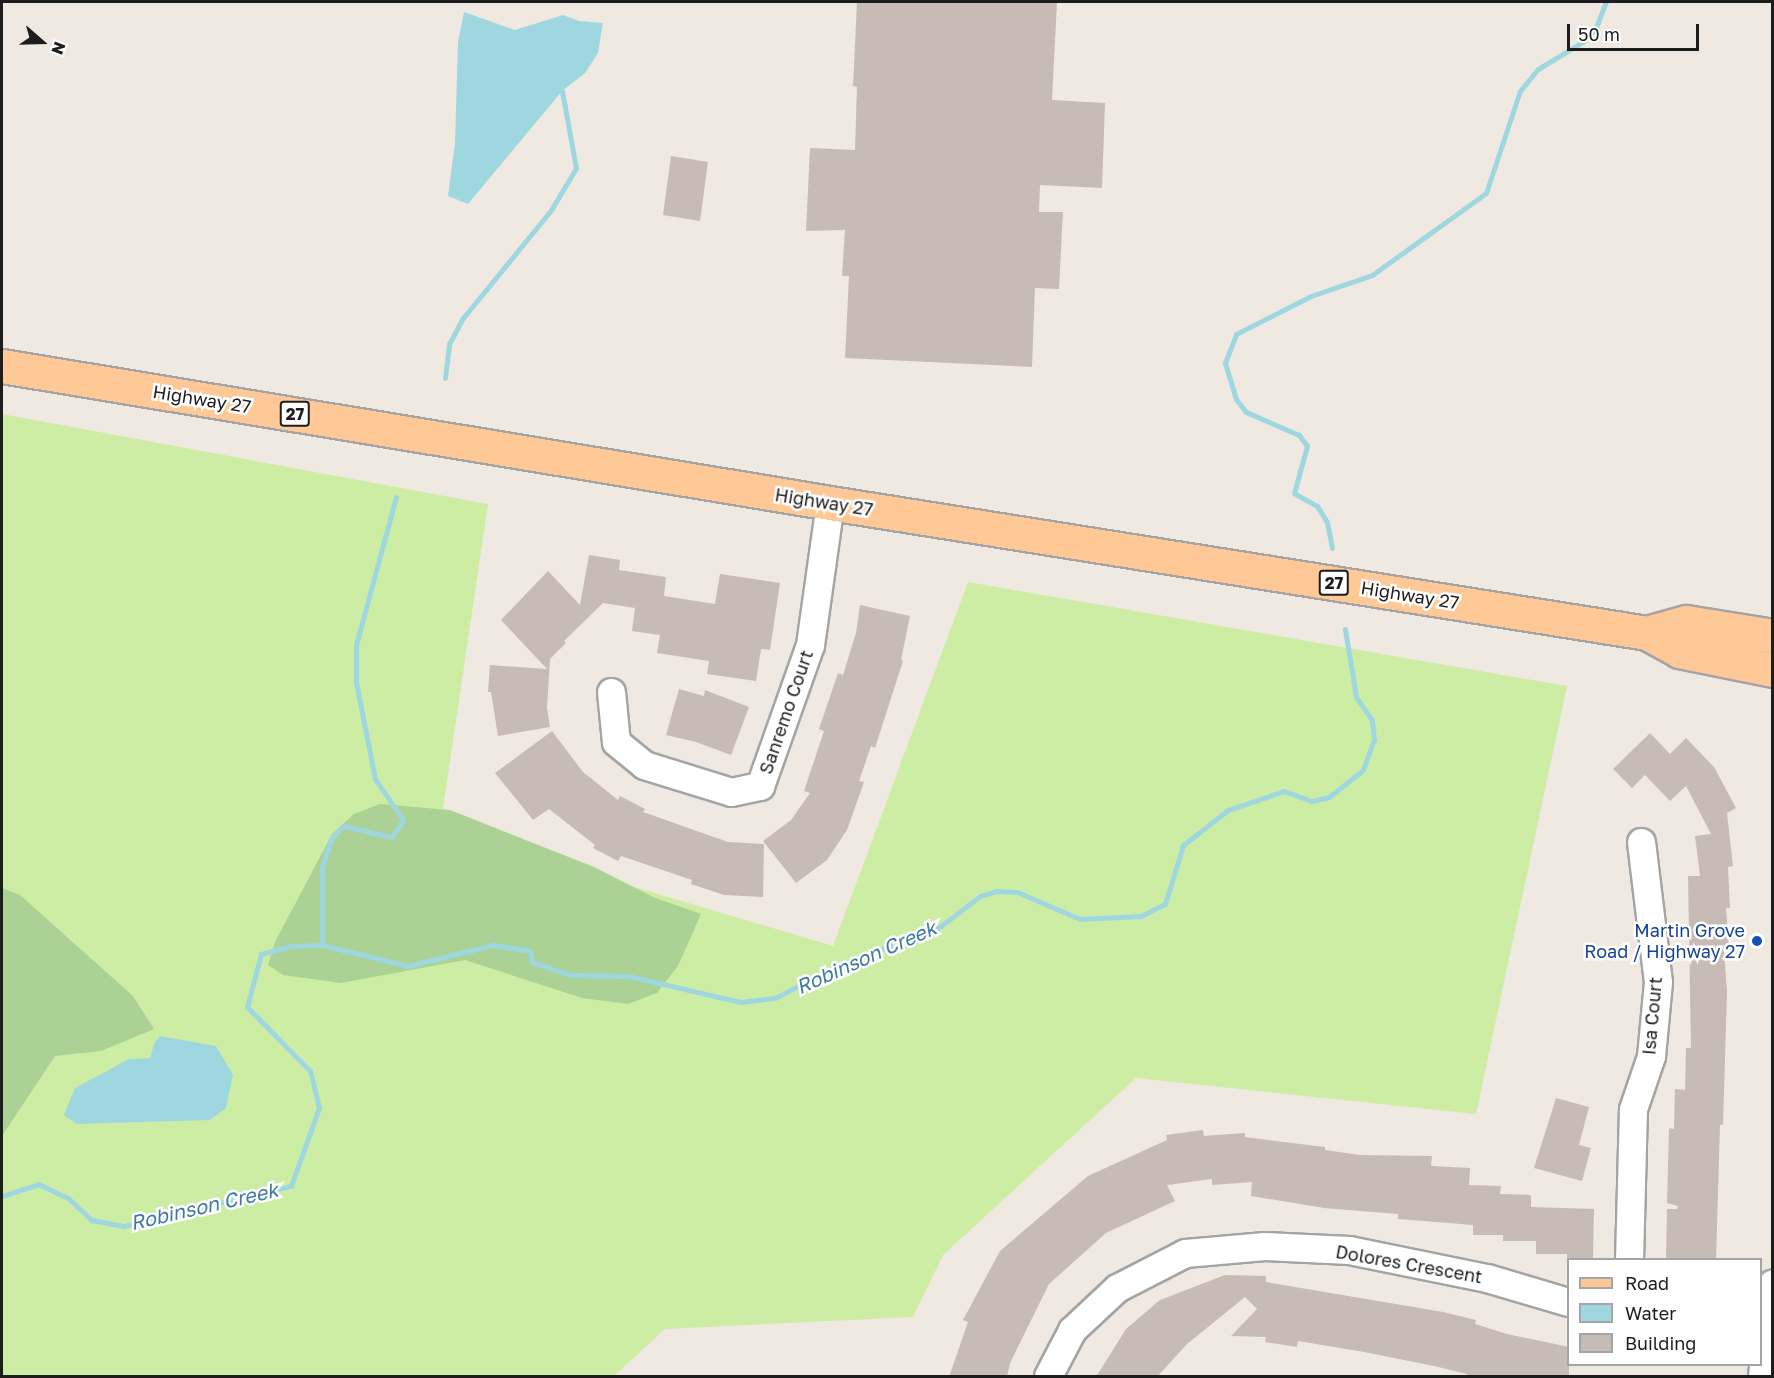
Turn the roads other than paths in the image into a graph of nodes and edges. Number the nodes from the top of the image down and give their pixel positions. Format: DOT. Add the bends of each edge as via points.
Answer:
graph roads {
  1 [pos="2,366"];
  2 [pos="830,503"];
  3 [pos="1647,633"];
  4 [pos="1773,636"];
  5 [pos="1773,670"];
  6 [pos="611,692"];
  7 [pos="1641,842"];
  8 [pos="1629,1258"];
  9 [pos="1773,1284"];
  10 [pos="1567,1301"];
  11 [pos="1768,1321"];
  12 [pos="1048,1377"];
  13 [pos="1762,1377"];
  1 -- 2 [label="main road, Highway 27 / 27"];
  2 -- 3 [label="main road, Highway 27 / 27"];
  2 -- 6 [label="street, Sanremo Court" via="810,645 760,786 731,792 644,765 616,742"];
  3 -- 4 [label="main road, Highway 27 / 27" via="1686,622"];
  3 -- 5 [label="main road, Highway 27 / 27" via="1679,651"];
  7 -- 8 [label="street, Isa Court" via="1658,982 1651,1056 1633,1109"];
  9 -- 11 [label="street"];
  10 -- 12 [label="street, Dolores Crescent" via="1487,1278 1349,1250 1265,1246 1185,1253 1117,1288 1072,1330"];
  11 -- 13 [label="street"];
}
